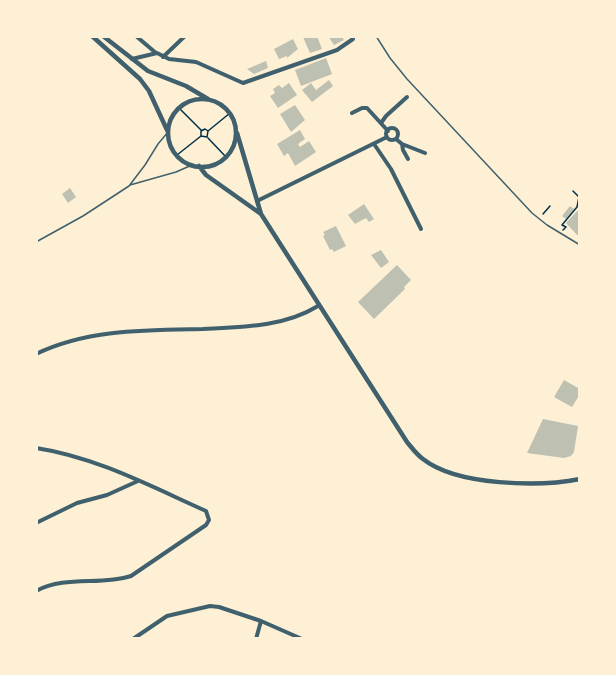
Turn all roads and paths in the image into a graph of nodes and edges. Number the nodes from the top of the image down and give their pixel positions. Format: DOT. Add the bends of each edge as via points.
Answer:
graph roads {
  1 [pos="92,36"];
  2 [pos="103,36"];
  3 [pos="136,36"];
  4 [pos="185,36"];
  5 [pos="376,36"];
  6 [pos="353,39"];
  7 [pos="157,53"];
  8 [pos="163,57"];
  9 [pos="131,60"];
  10 [pos="407,97"];
  11 [pos="208,99"];
  12 [pos="179,108"];
  13 [pos="230,113"];
  14 [pos="352,113"];
  15 [pos="381,123"];
  16 [pos="236,129"];
  17 [pos="201,131"];
  18 [pos="208,131"];
  19 [pos="388,131"];
  20 [pos="168,132"];
  21 [pos="201,136"];
  22 [pos="207,137"];
  23 [pos="387,137"];
  24 [pos="396,139"];
  25 [pos="374,144"];
  26 [pos="402,144"];
  27 [pos="425,153"];
  28 [pos="177,155"];
  29 [pos="226,157"];
  30 [pos="408,159"];
  31 [pos="192,165"];
  32 [pos="199,166"];
  33 [pos="129,186"];
  34 [pos="573,191"];
  35 [pos="580,197"];
  36 [pos="257,201"];
  37 [pos="550,206"];
  38 [pos="261,214"];
  39 [pos="539,219"];
  40 [pos="421,228"];
  41 [pos="561,234"];
  42 [pos="36,242"];
  43 [pos="580,245"];
  44 [pos="318,306"];
  45 [pos="36,354"];
  46 [pos="36,448"];
  47 [pos="580,479"];
  48 [pos="139,481"];
  49 [pos="36,523"];
  50 [pos="36,591"];
  51 [pos="263,622"];
  52 [pos="133,639"];
  53 [pos="256,639"];
  54 [pos="302,639"];
  1 -- 20 [label="street" via="140,79"];
  2 -- 9 [label="street"];
  3 -- 7 [label="street"];
  4 -- 8 [label="street"];
  5 -- 39 [label="lane" via="407,79"];
  6 -- 8 [label="street" via="337,50 243,83 196,62"];
  7 -- 8 [label="street"];
  7 -- 9 [label="street"];
  9 -- 11 [label="street"];
  10 -- 15 [label="street"];
  11 -- 12 [label="street" via="187,102"];
  11 -- 13 [label="street"];
  12 -- 17 [label="path"];
  12 -- 20 [label="street"];
  13 -- 16 [label="street"];
  13 -- 18 [label="path"];
  14 -- 15 [label="street" via="368,108"];
  15 -- 19 [label="street"];
  16 -- 29 [label="street"];
  16 -- 36 [label="street"];
  17 -- 18 [label="path"];
  17 -- 21 [label="path"];
  18 -- 22 [label="path"];
  19 -- 23 [label="street"];
  19 -- 24 [label="street" via="397,130"];
  20 -- 28 [label="street"];
  20 -- 33 [label="lane"];
  21 -- 22 [label="path"];
  21 -- 28 [label="path"];
  22 -- 29 [label="path"];
  23 -- 24 [label="street"];
  23 -- 25 [label="street"];
  24 -- 26 [label="street"];
  25 -- 36 [label="street"];
  25 -- 40 [label="street"];
  26 -- 27 [label="street"];
  26 -- 30 [label="street"];
  28 -- 31 [label="street"];
  29 -- 32 [label="street" via="213,165"];
  31 -- 32 [label="street"];
  31 -- 33 [label="lane"];
  32 -- 38 [label="street"];
  33 -- 42 [label="lane"];
  34 -- 35 [label="path"];
  35 -- 41 [label="path" via="562,225 566,227"];
  36 -- 38 [label="street"];
  37 -- 39 [label="path"];
  38 -- 44 [label="street"];
  39 -- 41 [label="lane"];
  41 -- 43 [label="lane"];
  44 -- 45 [label="street" via="296,318 274,323 115,333"];
  44 -- 47 [label="street" via="407,442 424,460 455,473 502,482 542,484"];
  46 -- 48 [label="street" via="86,460"];
  48 -- 49 [label="street"];
  48 -- 50 [label="street" via="206,511 206,525 131,576 61,582"];
  51 -- 52 [label="street" via="210,606 167,616"];
  51 -- 53 [label="street"];
  51 -- 54 [label="street"];
}
